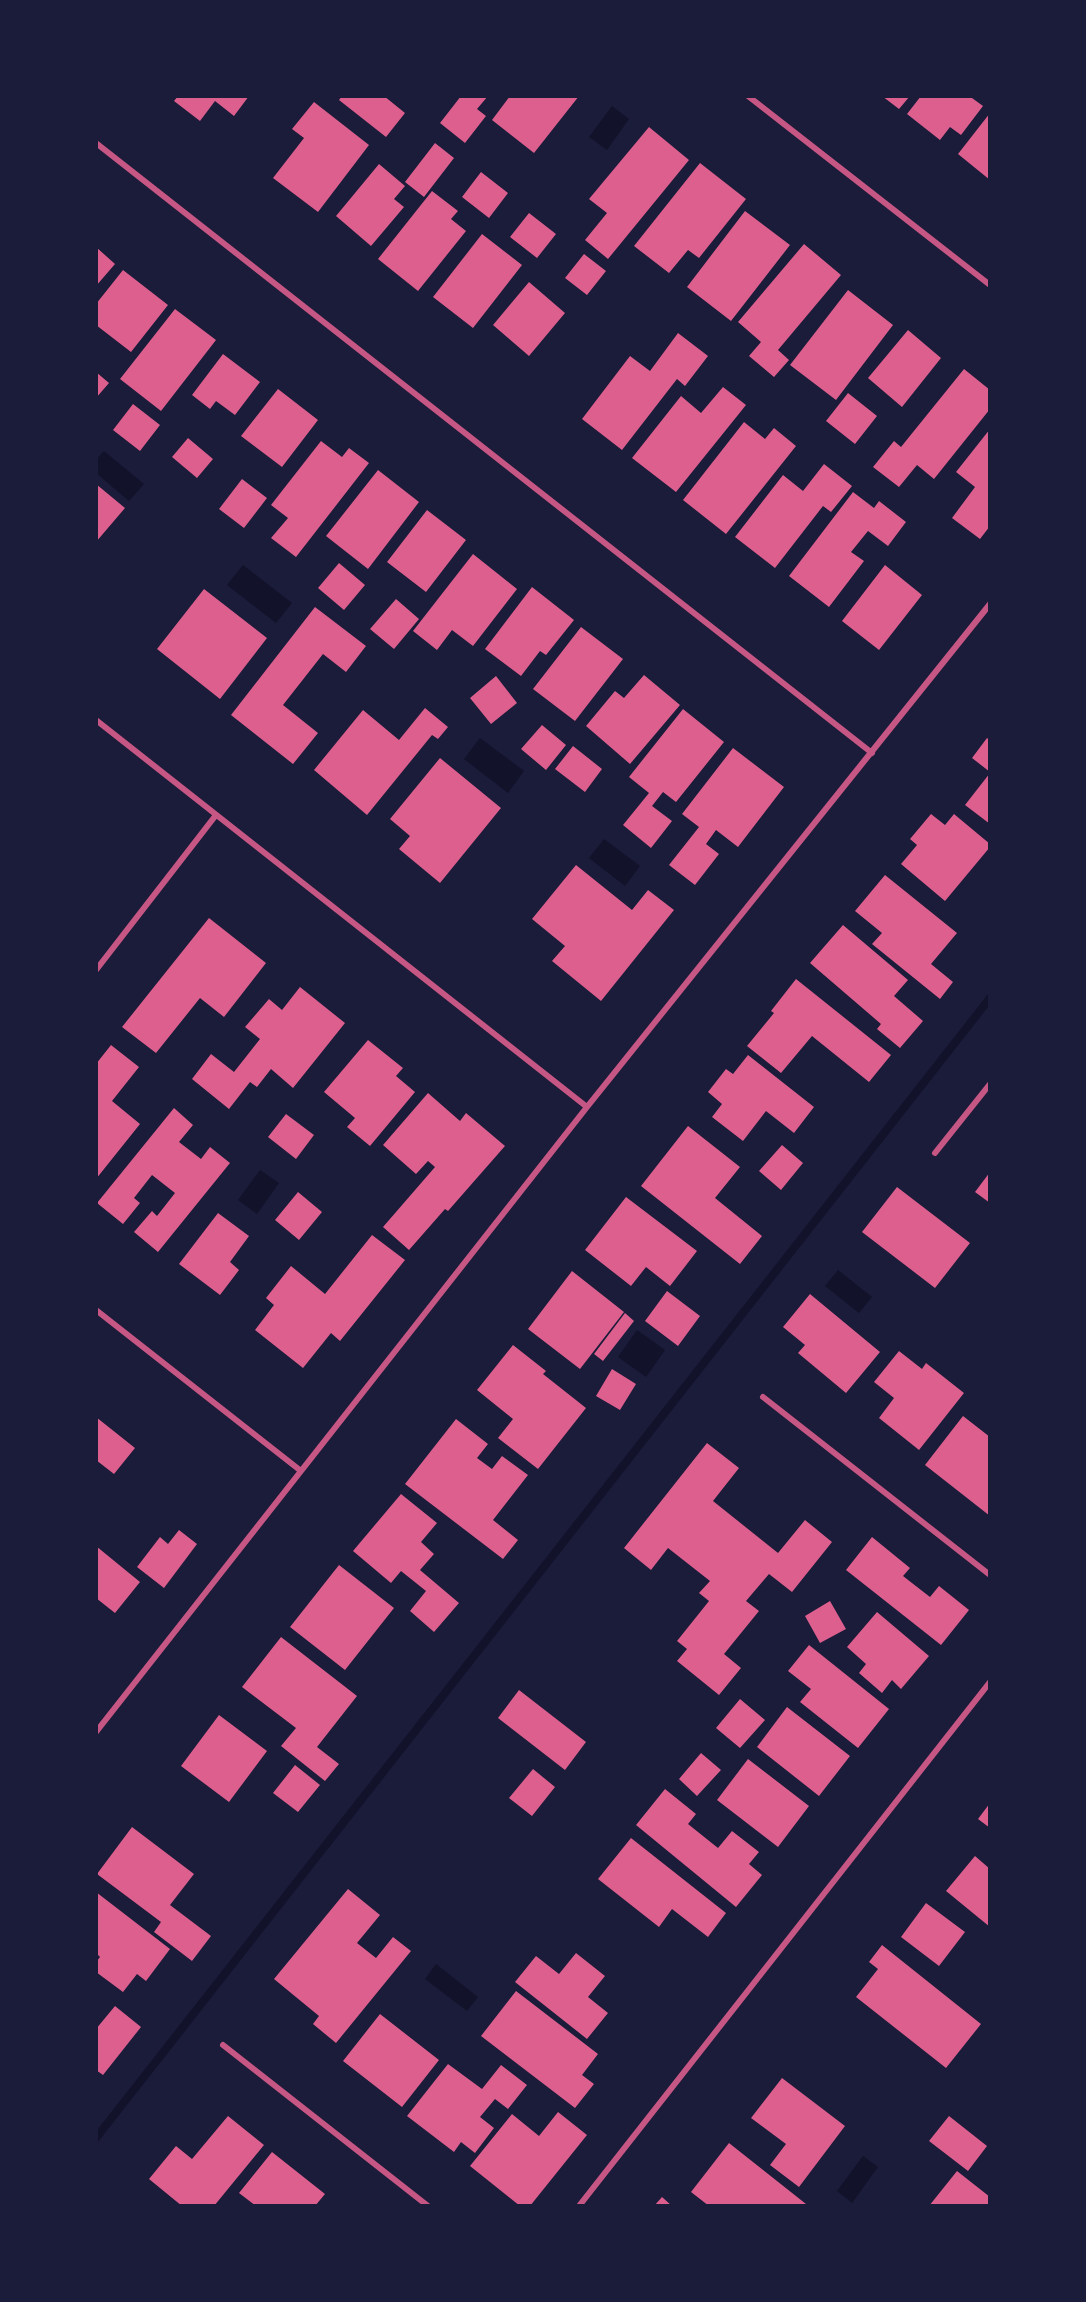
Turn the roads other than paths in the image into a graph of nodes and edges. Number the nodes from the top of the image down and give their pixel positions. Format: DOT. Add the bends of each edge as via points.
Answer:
graph roads {
  1 [pos="748,96"];
  2 [pos="96,143"];
  3 [pos="990,285"];
  4 [pos="990,604"];
  5 [pos="96,720"];
  6 [pos="872,753"];
  7 [pos="216,815"];
  8 [pos="96,970"];
  9 [pos="990,1084"];
  10 [pos="588,1107"];
  11 [pos="935,1153"];
  12 [pos="96,1310"];
  13 [pos="763,1397"];
  14 [pos="301,1471"];
  15 [pos="990,1575"];
  16 [pos="990,1682"];
  17 [pos="96,1732"];
  18 [pos="223,2045"];
  19 [pos="428,2206"];
  20 [pos="579,2206"];
  1 -- 3 [label="street"];
  2 -- 6 [label="street"];
  4 -- 6 [label="street"];
  5 -- 7 [label="street"];
  6 -- 10 [label="street"];
  7 -- 8 [label="street"];
  7 -- 10 [label="street"];
  9 -- 11 [label="street"];
  10 -- 14 [label="street"];
  12 -- 14 [label="street"];
  13 -- 15 [label="street"];
  14 -- 17 [label="street"];
  16 -- 20 [label="street"];
  18 -- 19 [label="street"];
}
